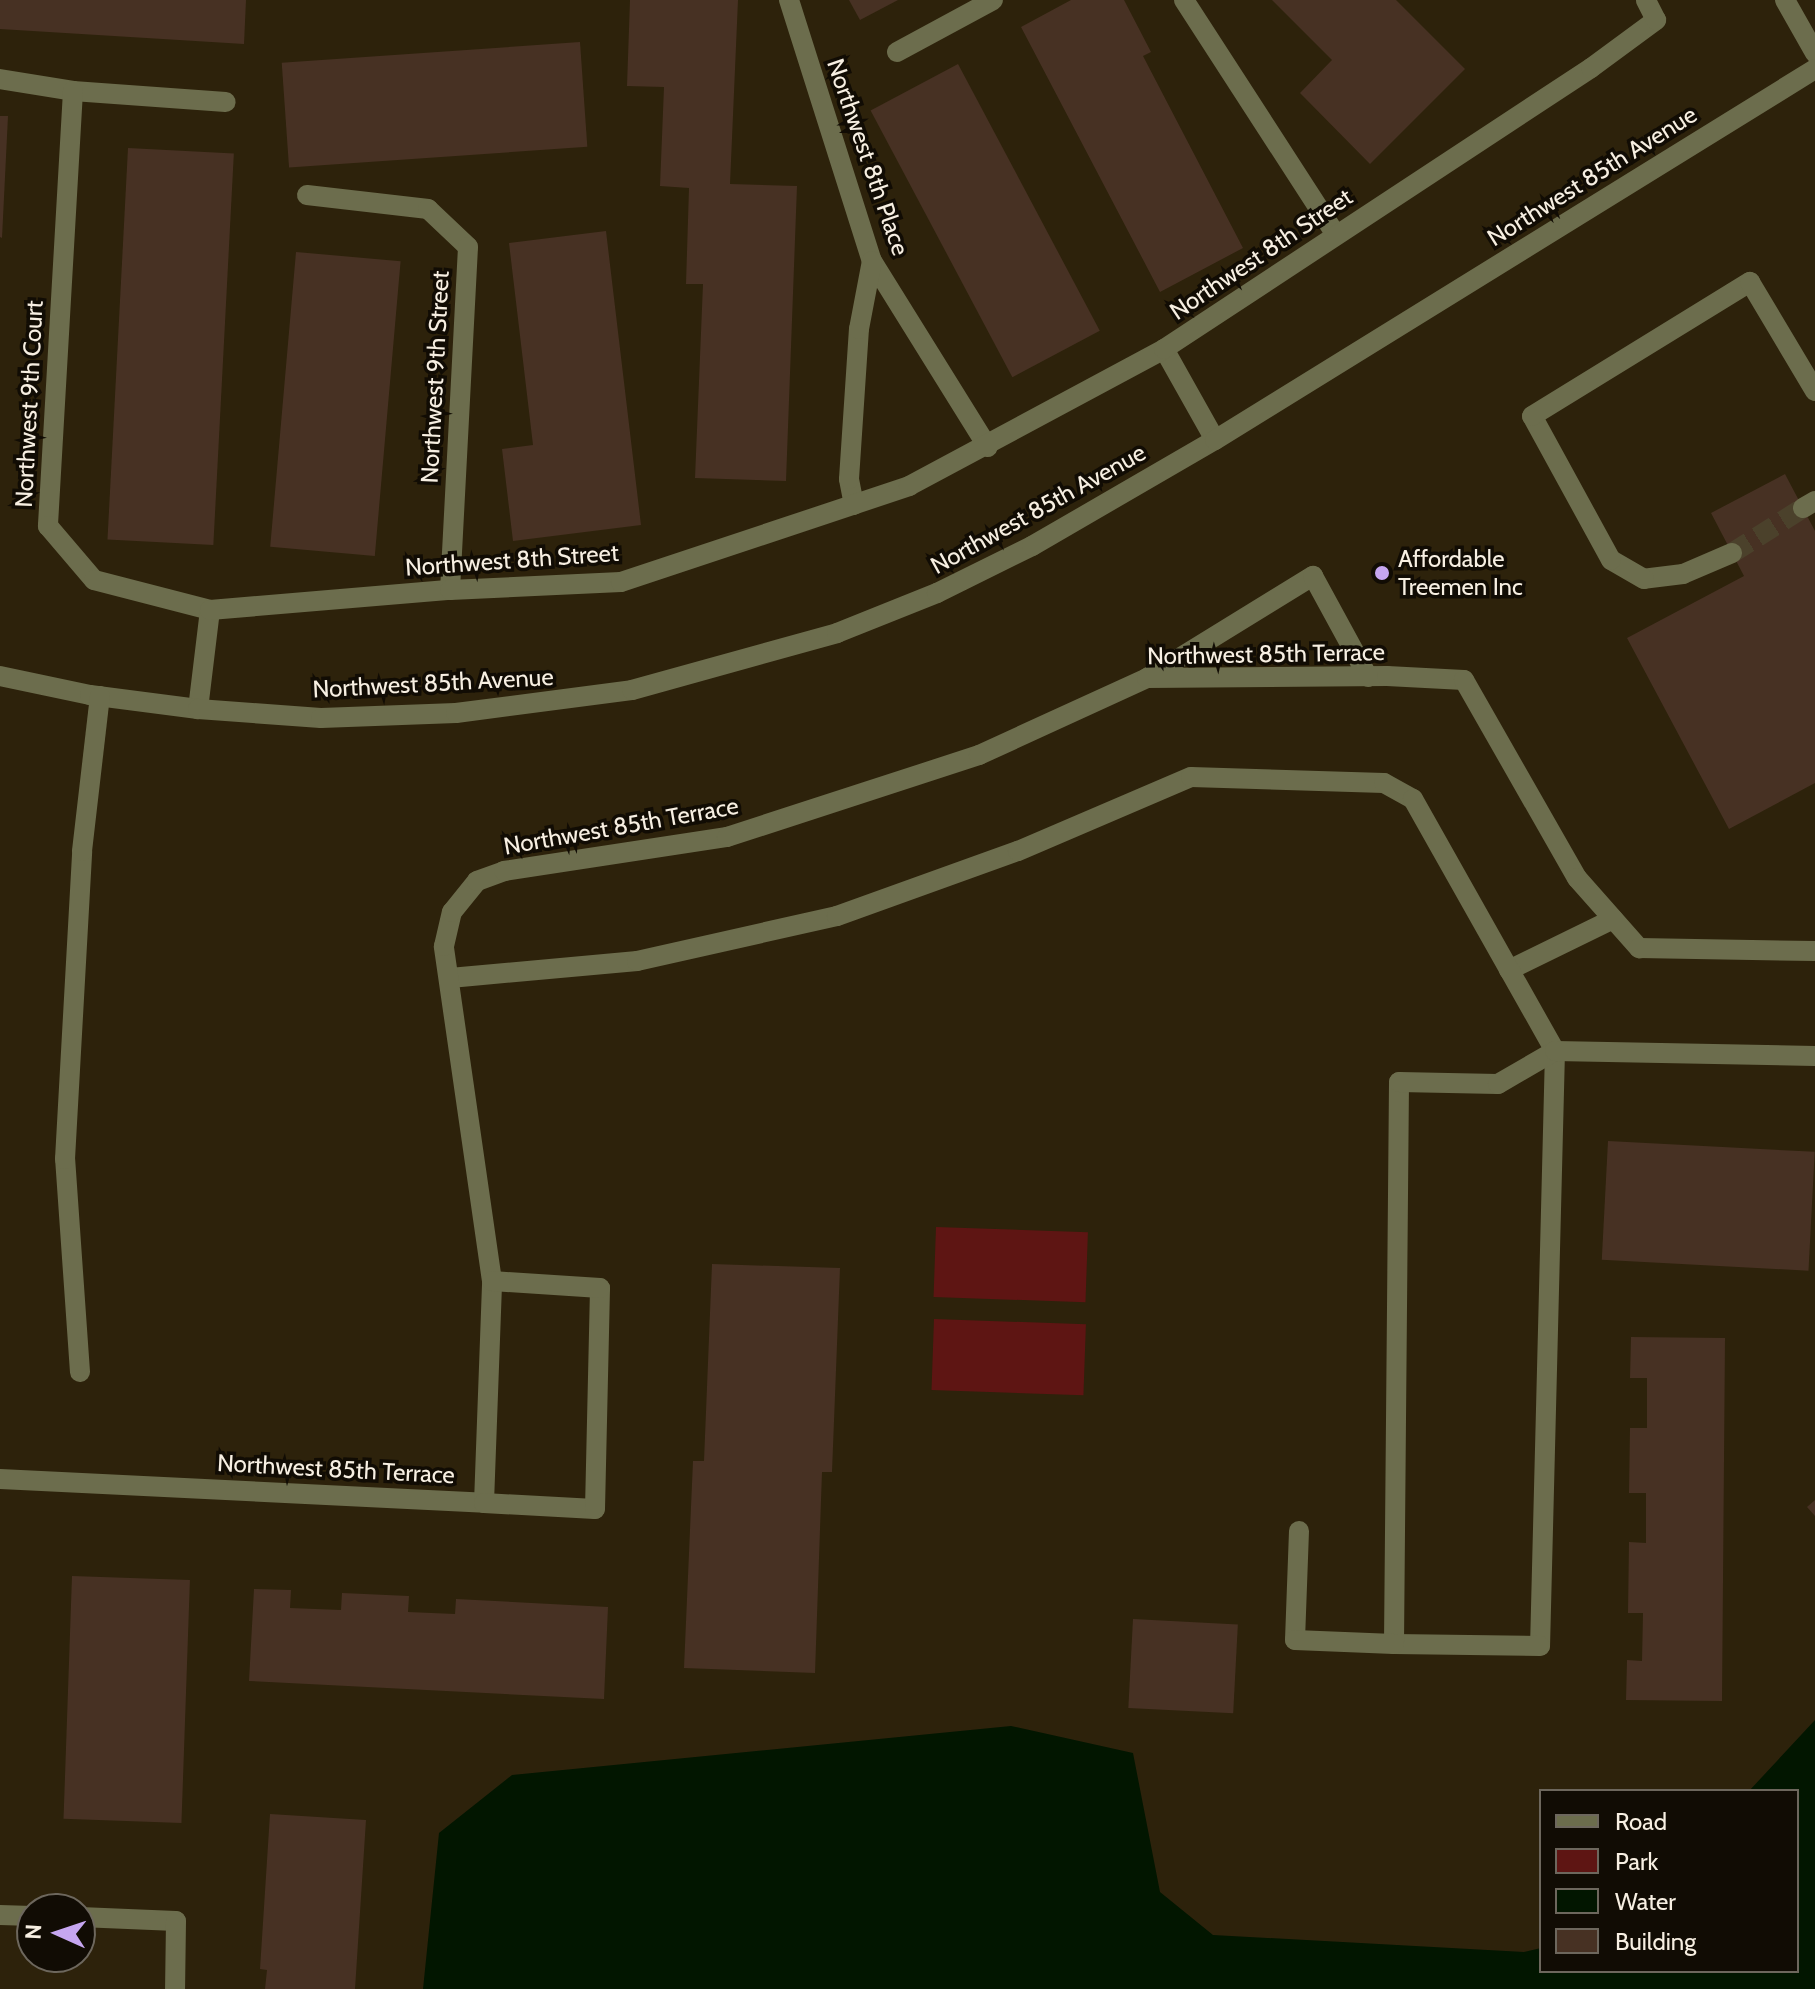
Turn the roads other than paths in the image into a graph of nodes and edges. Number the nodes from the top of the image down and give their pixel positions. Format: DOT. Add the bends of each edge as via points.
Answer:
graph roads {
  1 [pos="789,0"];
  2 [pos="993,0"];
  3 [pos="1184,0"];
  4 [pos="1646,0"];
  5 [pos="1785,0"];
  6 [pos="897,52"];
  7 [pos="1815,53"];
  8 [pos="1815,69"];
  9 [pos="0,79"];
  10 [pos="73,91"];
  11 [pos="226,102"];
  12 [pos="307,195"];
  13 [pos="1336,235"];
  14 [pos="872,261"];
  15 [pos="1164,349"];
  16 [pos="1815,391"];
  17 [pos="1215,440"];
  18 [pos="988,447"];
  19 [pos="854,505"];
  20 [pos="1732,553"];
  21 [pos="450,590"];
  22 [pos="210,610"];
  23 [pos="0,676"];
  24 [pos="1368,677"];
  25 [pos="1147,678"];
  26 [pos="100,696"];
  27 [pos="198,709"];
  28 [pos="1613,919"];
  29 [pos="1815,951"];
  30 [pos="1509,970"];
  31 [pos="450,978"];
  32 [pos="1555,1051"];
  33 [pos="1815,1056"];
  34 [pos="492,1281"];
  35 [pos="80,1372"];
  36 [pos="0,1479"];
  37 [pos="484,1503"];
  38 [pos="1299,1531"];
  39 [pos="1394,1644"];
  40 [pos="96,1918"];
  41 [pos="175,1989"];
  1 -- 14 [label="street, Northwest 8th Place"];
  2 -- 6 [label="street"];
  3 -- 13 [label="street"];
  4 -- 13 [label="street, Northwest 8th Street" via="1656,20"];
  5 -- 7 [label="street"];
  8 -- 17 [label="street, Northwest 85th Avenue"];
  9 -- 10 [label="street"];
  10 -- 11 [label="street"];
  10 -- 22 [label="street, Northwest 9th Court" via="48,526 94,580"];
  12 -- 21 [label="street, Northwest 9th Street" via="428,209 468,247"];
  13 -- 15 [label="street, Northwest 8th Street"];
  14 -- 18 [label="street, Northwest 8th Place"];
  14 -- 19 [label="street" via="859,329 849,479"];
  15 -- 17 [label="street"];
  15 -- 18 [label="street, Northwest 8th Street"];
  16 -- 20 [label="street" via="1750,282 1532,416 1611,560 1644,579 1683,574"];
  17 -- 27 [label="street, Northwest 85th Avenue" via="1032,546 937,593 837,633 693,676 560,702 456,713 321,718"];
  18 -- 19 [label="street, Northwest 8th Street" via="909,486"];
  19 -- 21 [label="street, Northwest 8th Street" via="621,582"];
  21 -- 22 [label="street, Northwest 8th Street"];
  22 -- 27 [label="street"];
  23 -- 26 [label="street, Northwest 85th Avenue"];
  24 -- 25 [label="street, Northwest 85th Terrace"];
  24 -- 25 [label="street" via="1313,576"];
  24 -- 28 [label="street, Northwest 85th Terrace" via="1464,680 1577,878"];
  25 -- 31 [label="street, Northwest 85th Terrace" via="979,755 727,837 504,871 477,881 452,912 444,946"];
  26 -- 27 [label="street, Northwest 85th Avenue"];
  26 -- 35 [label="street" via="82,851 65,1159"];
  28 -- 29 [label="street, Northwest 85th Terrace" via="1639,948"];
  28 -- 30 [label="street"];
  30 -- 31 [label="street" via="1413,799 1384,783 1191,777 1018,851 837,916 637,961"];
  30 -- 32 [label="street"];
  31 -- 34 [label="street, Northwest 85th Terrace"];
  32 -- 33 [label="street"];
  32 -- 39 [label="street" via="1498,1084 1399,1082"];
  32 -- 39 [label="street" via="1540,1646"];
  34 -- 37 [label="street, Northwest 85th Terrace"];
  34 -- 37 [label="street" via="600,1288 595,1509"];
  36 -- 37 [label="street, Northwest 85th Terrace"];
  38 -- 39 [label="street" via="1295,1640"];
  40 -- 41 [label="street" via="176,1921"];
}
